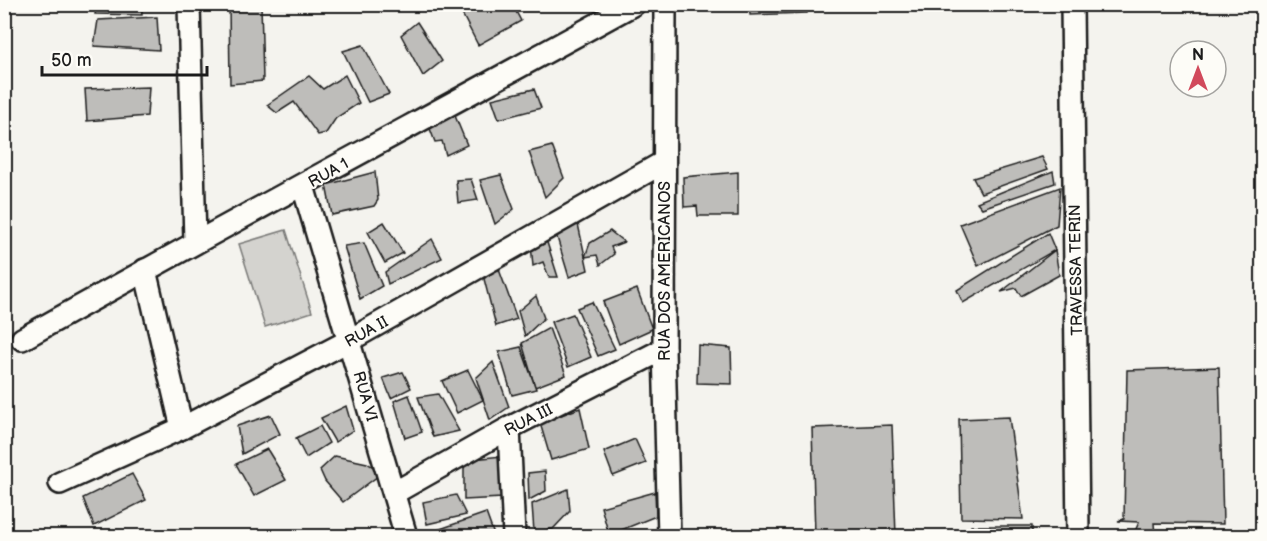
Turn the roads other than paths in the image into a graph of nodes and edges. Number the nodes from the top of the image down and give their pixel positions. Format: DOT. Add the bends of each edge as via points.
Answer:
graph roads {
  1 [pos="189,4"];
  2 [pos="633,4"];
  3 [pos="665,4"];
  4 [pos="1072,4"];
  5 [pos="664,162"];
  6 [pos="303,186"];
  7 [pos="195,242"];
  8 [pos="145,270"];
  9 [pos="22,339"];
  10 [pos="350,340"];
  11 [pos="664,350"];
  12 [pos="182,428"];
  13 [pos="509,428"];
  14 [pos="60,483"];
  15 [pos="394,493"];
  16 [pos="406,537"];
  17 [pos="514,537"];
  18 [pos="669,537"];
  19 [pos="1078,537"];
  1 -- 7 [label="street"];
  2 -- 6 [label="street, RUA 1"];
  3 -- 5 [label="street, RUA DOS AMERICANOS"];
  4 -- 19 [label="street, TRAVESSA TERIN"];
  5 -- 10 [label="street, RUA II"];
  5 -- 11 [label="street, RUA DOS AMERICANOS"];
  6 -- 7 [label="street, RUA 1"];
  6 -- 10 [label="street, RUA VI"];
  7 -- 8 [label="street, RUA 1"];
  8 -- 9 [label="street, RUA 1"];
  8 -- 12 [label="street"];
  10 -- 12 [label="street, RUA II"];
  10 -- 15 [label="street, RUA VI"];
  11 -- 13 [label="street, RUA III"];
  11 -- 18 [label="street, RUA DOS AMERICANOS"];
  12 -- 14 [label="street, RUA II"];
  13 -- 15 [label="street, RUA III"];
  13 -- 17 [label="street"];
  15 -- 16 [label="street, RUA VI"];
}
